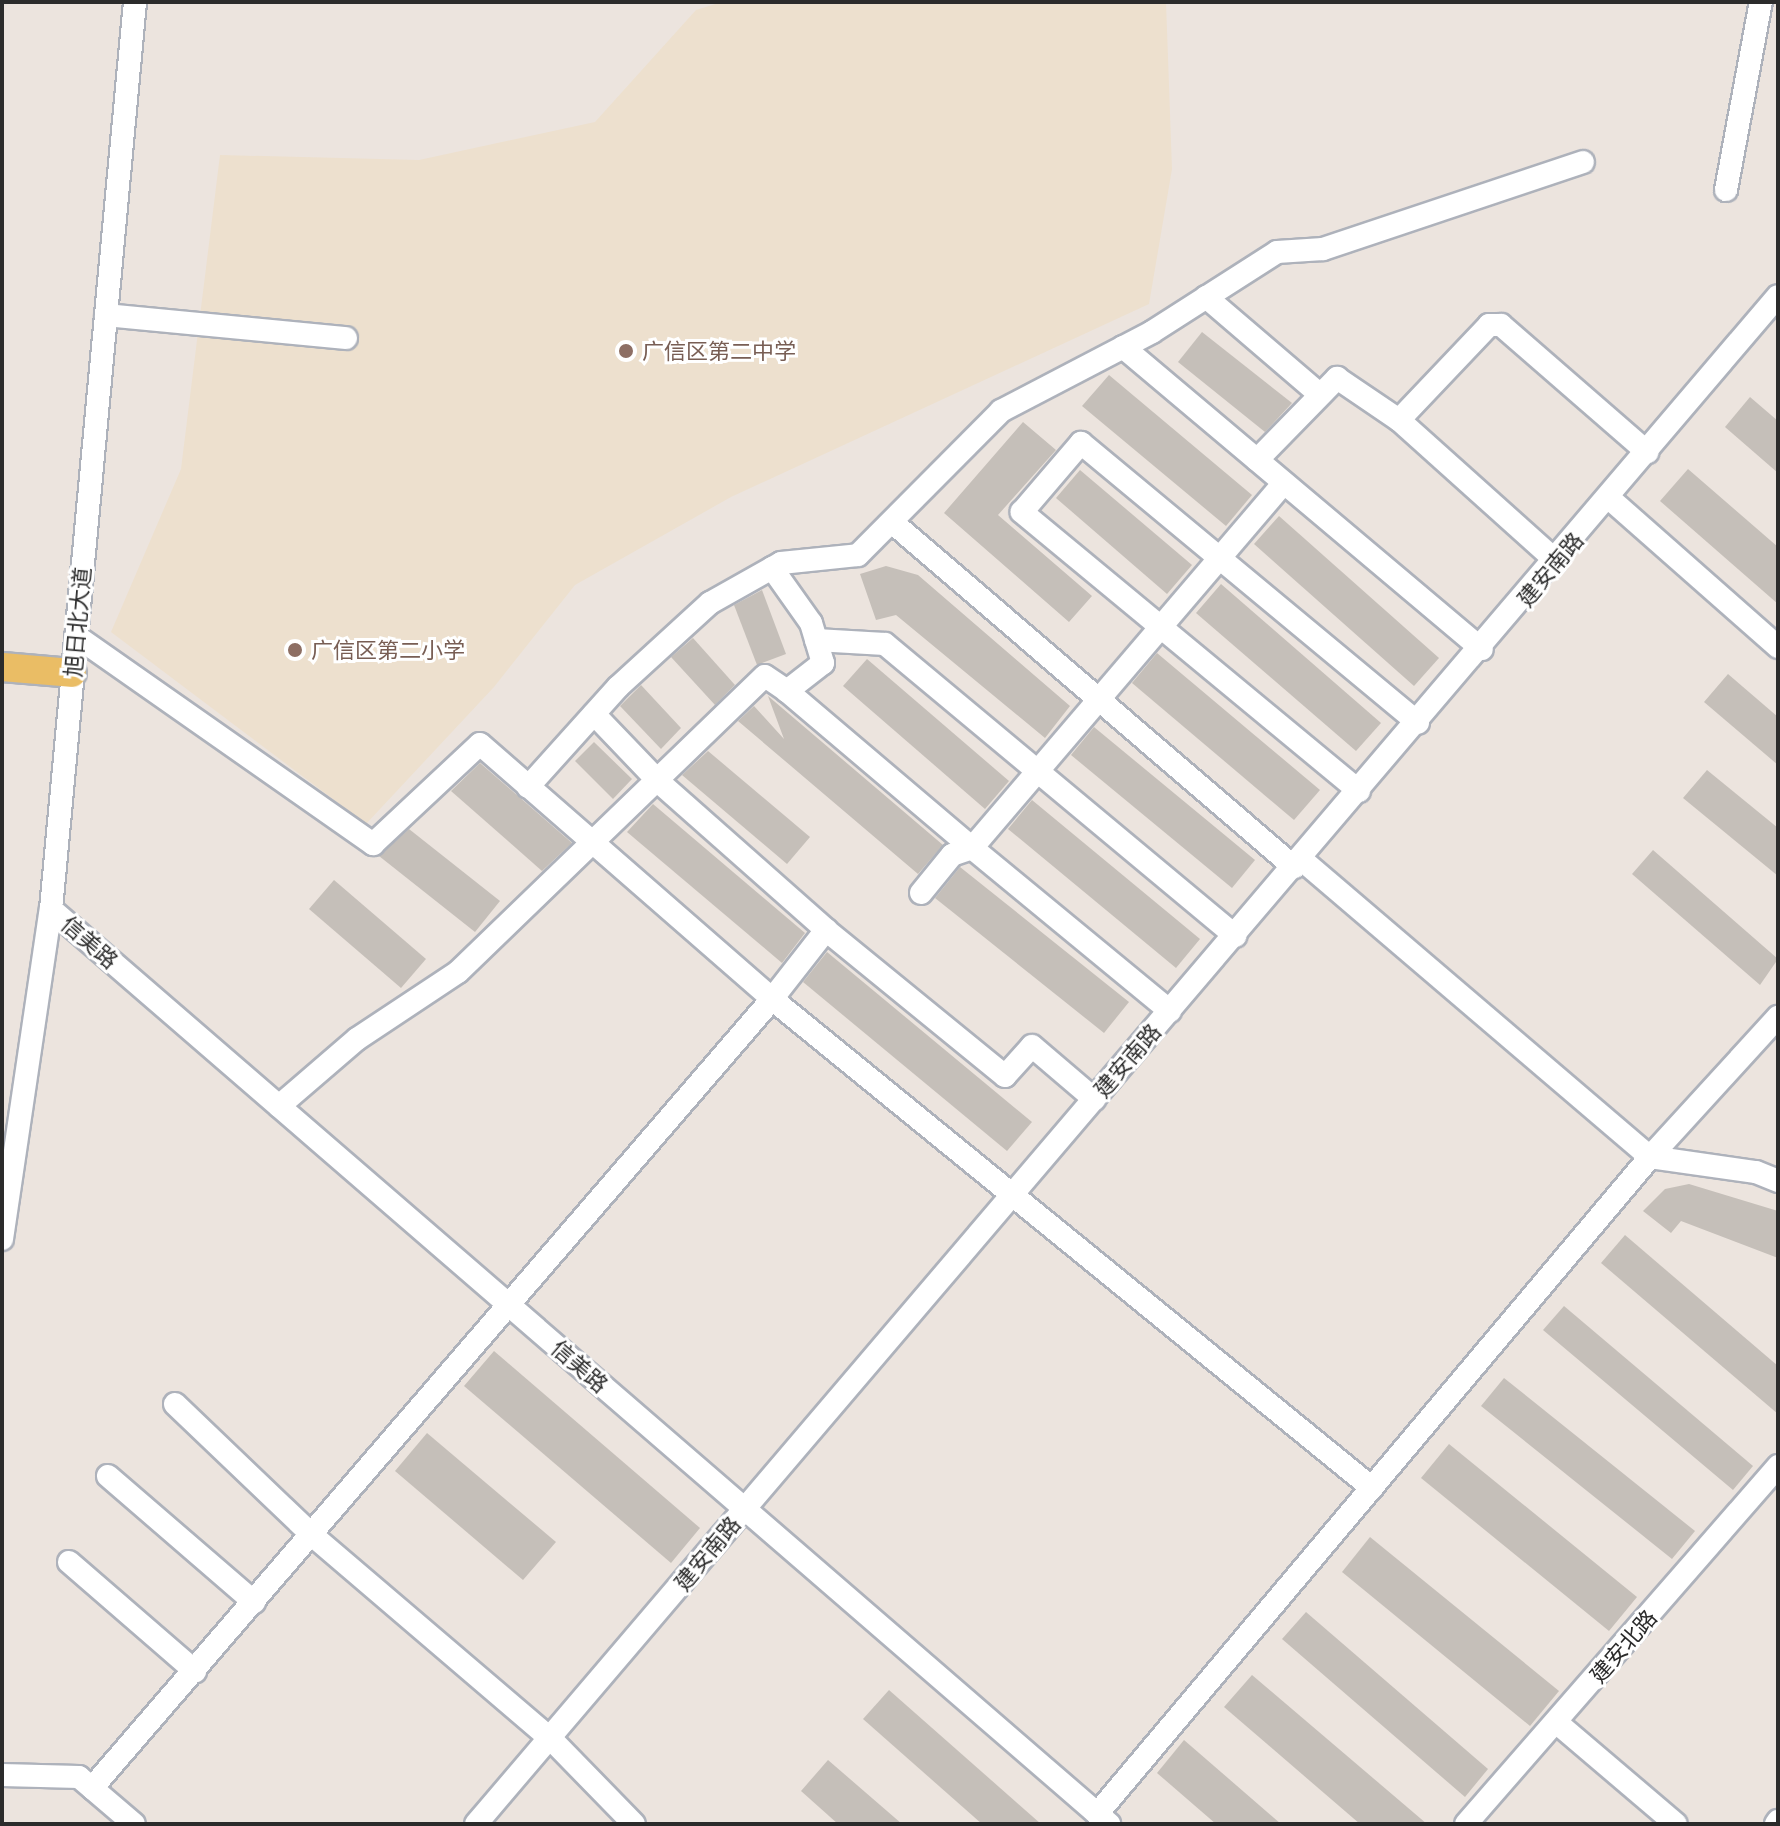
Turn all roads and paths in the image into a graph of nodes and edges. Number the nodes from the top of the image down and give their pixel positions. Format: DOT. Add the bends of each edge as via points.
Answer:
graph roads {
  1 [pos="135,2"];
  2 [pos="1761,2"];
  3 [pos="1583,162"];
  4 [pos="1726,190"];
  5 [pos="1778,296"];
  6 [pos="1206,297"];
  7 [pos="106,315"];
  8 [pos="346,338"];
  9 [pos="1123,347"];
  10 [pos="1319,394"];
  11 [pos="1399,420"];
  12 [pos="1647,452"];
  13 [pos="1257,460"];
  14 [pos="1284,483"];
  15 [pos="1609,498"];
  16 [pos="892,522"];
  17 [pos="1222,556"];
  18 [pos="1556,561"];
  19 [pos="772,568"];
  20 [pos="1161,626"];
  21 [pos="76,636"];
  22 [pos="816,640"];
  23 [pos="1778,647"];
  24 [pos="1482,649"];
  25 [pos="2,667"];
  26 [pos="72,673"];
  27 [pos="787,691"];
  28 [pos="1098,699"];
  29 [pos="594,714"];
  30 [pos="1418,723"];
  31 [pos="1037,771"];
  32 [pos="659,782"];
  33 [pos="528,787"];
  34 [pos="1359,791"];
  35 [pos="594,844"];
  36 [pos="972,848"];
  37 [pos="1298,863"];
  38 [pos="921,893"];
  39 [pos="51,909"];
  40 [pos="826,930"];
  41 [pos="1235,936"];
  42 [pos="772,999"];
  43 [pos="1170,1011"];
  44 [pos="1778,1017"];
  45 [pos="1094,1099"];
  46 [pos="279,1106"];
  47 [pos="1650,1157"];
  48 [pos="1767,1170"];
  49 [pos="1778,1181"];
  50 [pos="1013,1193"];
  51 [pos="2,1239"];
  52 [pos="511,1307"];
  53 [pos="175,1404"];
  54 [pos="1778,1466"];
  55 [pos="108,1476"];
  56 [pos="1372,1488"];
  57 [pos="745,1509"];
  58 [pos="312,1535"];
  59 [pos="69,1562"];
  60 [pos="254,1602"];
  61 [pos="195,1671"];
  62 [pos="1556,1722"];
  63 [pos="550,1738"];
  64 [pos="2,1775"];
  65 [pos="92,1788"];
  66 [pos="1103,1819"];
  67 [pos="134,1824"];
  68 [pos="476,1824"];
  69 [pos="634,1824"];
  70 [pos="1466,1824"];
  71 [pos="1676,1824"];
  1 -- 7 [label="street, 旭日北大道"];
  2 -- 4 [label="street"];
  3 -- 6 [label="street" via="1323,249 1277,252"];
  5 -- 12 [label="street, 建安南路"];
  6 -- 9 [label="street"];
  6 -- 10 [label="street"];
  7 -- 8 [label="street"];
  7 -- 21 [label="street, 旭日北大道"];
  9 -- 13 [label="street"];
  9 -- 16 [label="street" via="1001,411"];
  10 -- 11 [label="street" via="1337,378"];
  10 -- 13 [label="street"];
  11 -- 12 [label="street" via="1489,325 1501,325"];
  11 -- 18 [label="street"];
  12 -- 15 [label="street, 建安南路"];
  13 -- 14 [label="street"];
  14 -- 17 [label="street"];
  14 -- 24 [label="street"];
  15 -- 18 [label="street, 建安南路"];
  15 -- 23 [label="street"];
  16 -- 19 [label="street" via="858,555"];
  16 -- 28 [label="street"];
  17 -- 20 [label="street"];
  17 -- 20 [label="street" via="1081,443 1022,512"];
  17 -- 30 [label="street"];
  18 -- 24 [label="street, 建安南路"];
  19 -- 22 [label="street"];
  19 -- 29 [label="street" via="710,603"];
  20 -- 28 [label="street"];
  20 -- 34 [label="street"];
  21 -- 26 [label="street, 旭日北大道"];
  21 -- 33 [label="street" via="373,844 480,744"];
  22 -- 27 [label="street" via="823,663"];
  22 -- 31 [label="street" via="885,644"];
  24 -- 30 [label="street, 建安南路"];
  25 -- 26 [label="main road"];
  26 -- 39 [label="street, 旭日北大道"];
  27 -- 32 [label="street" via="765,676"];
  27 -- 36 [label="street"];
  28 -- 31 [label="street"];
  28 -- 37 [label="street"];
  29 -- 32 [label="street"];
  29 -- 33 [label="street"];
  30 -- 34 [label="street, 建安南路"];
  31 -- 36 [label="street"];
  31 -- 41 [label="street"];
  32 -- 35 [label="street"];
  32 -- 40 [label="street"];
  33 -- 35 [label="street"];
  34 -- 37 [label="street, 建安南路"];
  35 -- 42 [label="street"];
  35 -- 46 [label="street" via="458,972 357,1039"];
  36 -- 38 [label="street" via="952,855"];
  36 -- 43 [label="street"];
  37 -- 41 [label="street, 建安南路"];
  37 -- 47 [label="street"];
  39 -- 46 [label="street, 信美路"];
  39 -- 51 [label="street, 旭日北大道"];
  40 -- 42 [label="street"];
  40 -- 45 [label="street" via="1005,1076 1032,1046"];
  41 -- 43 [label="street, 建安南路"];
  42 -- 50 [label="street"];
  42 -- 52 [label="street"];
  43 -- 45 [label="street, 建安南路"];
  44 -- 47 [label="street"];
  45 -- 50 [label="street, 建安南路"];
  46 -- 52 [label="street, 信美路"];
  47 -- 48 [label="street"];
  47 -- 56 [label="street"];
  48 -- 49 [label="street"];
  50 -- 56 [label="street"];
  50 -- 57 [label="street, 建安南路"];
  52 -- 57 [label="street, 信美路"];
  52 -- 58 [label="street"];
  53 -- 58 [label="street"];
  54 -- 62 [label="street, 建安北路"];
  55 -- 60 [label="street"];
  56 -- 66 [label="street"];
  57 -- 63 [label="street, 建安南路"];
  57 -- 66 [label="street, 信美路"];
  58 -- 60 [label="street"];
  58 -- 63 [label="street"];
  59 -- 61 [label="street"];
  60 -- 61 [label="street"];
  61 -- 65 [label="street"];
  62 -- 70 [label="street, 建安北路"];
  62 -- 71 [label="street"];
  63 -- 68 [label="street, 建安南路"];
  63 -- 69 [label="street"];
  64 -- 65 [label="street" via="79,1777"];
  65 -- 67 [label="street"];
}
